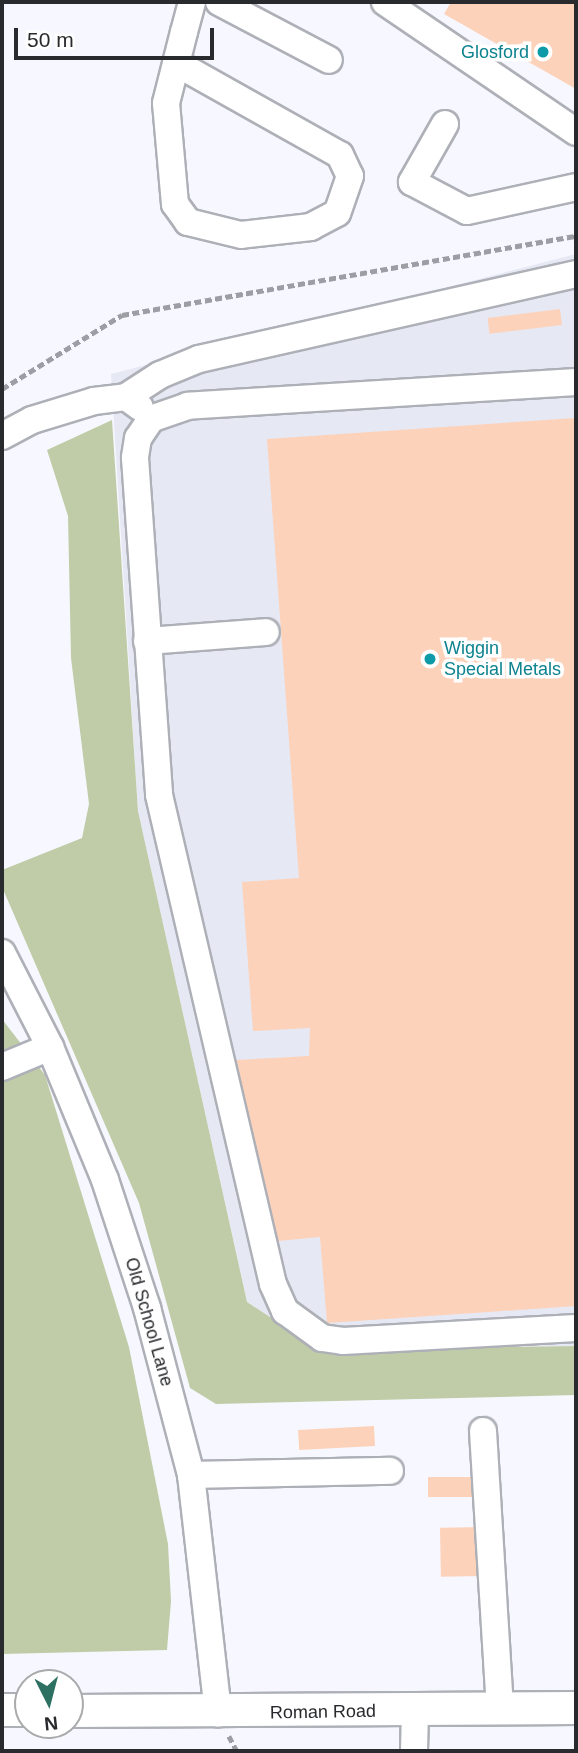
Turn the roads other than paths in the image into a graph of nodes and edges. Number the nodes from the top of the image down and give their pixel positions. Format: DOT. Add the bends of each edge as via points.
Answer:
graph roads {
  1 [pos="192,2"];
  2 [pos="219,2"];
  3 [pos="385,2"];
  4 [pos="328,60"];
  5 [pos="176,64"];
  6 [pos="445,124"];
  7 [pos="576,132"];
  8 [pos="576,187"];
  9 [pos="576,274"];
  10 [pos="576,382"];
  11 [pos="126,397"];
  12 [pos="151,419"];
  13 [pos="2,436"];
  14 [pos="266,632"];
  15 [pos="147,641"];
  16 [pos="2,953"];
  17 [pos="12,998"];
  18 [pos="50,1047"];
  19 [pos="2,1067"];
  20 [pos="576,1328"];
  21 [pos="483,1431"];
  22 [pos="390,1471"];
  23 [pos="191,1475"];
  24 [pos="576,1708"];
  25 [pos="500,1709"];
  26 [pos="415,1710"];
  27 [pos="84,1711"];
  28 [pos="218,1713"];
  29 [pos="414,1751"];
  1 -- 5 [label="street"];
  2 -- 4 [label="street"];
  3 -- 7 [label="street"];
  5 -- 5 [label="street" via="166,103 167,159 175,204 188,222 241,235 311,228 337,213 350,176 340,155"];
  6 -- 8 [label="street" via="412,182 467,211"];
  9 -- 11 [label="street" via="199,359 160,375"];
  10 -- 12 [label="street" via="188,406"];
  11 -- 12 [label="street"];
  11 -- 13 [label="street" via="32,420"];
  12 -- 15 [label="street" via="138,438 135,458"];
  14 -- 15 [label="street"];
  15 -- 20 [label="street" via="159,795 177,887 273,1284 285,1311 322,1338 343,1341"];
  16 -- 17 [label="street, Old School Lane"];
  17 -- 18 [label="street, Old School Lane"];
  18 -- 19 [label="street"];
  18 -- 23 [label="street, Old School Lane" via="105,1180 139,1283"];
  21 -- 25 [label="street"];
  22 -- 23 [label="street"];
  23 -- 28 [label="street, Old School Lane"];
  24 -- 25 [label="main road, Roman Road"];
  25 -- 26 [label="main road, Roman Road"];
  26 -- 28 [label="main road, Roman Road"];
  26 -- 29 [label="street"];
  27 -- 28 [label="main road, Roman Road"];
}
